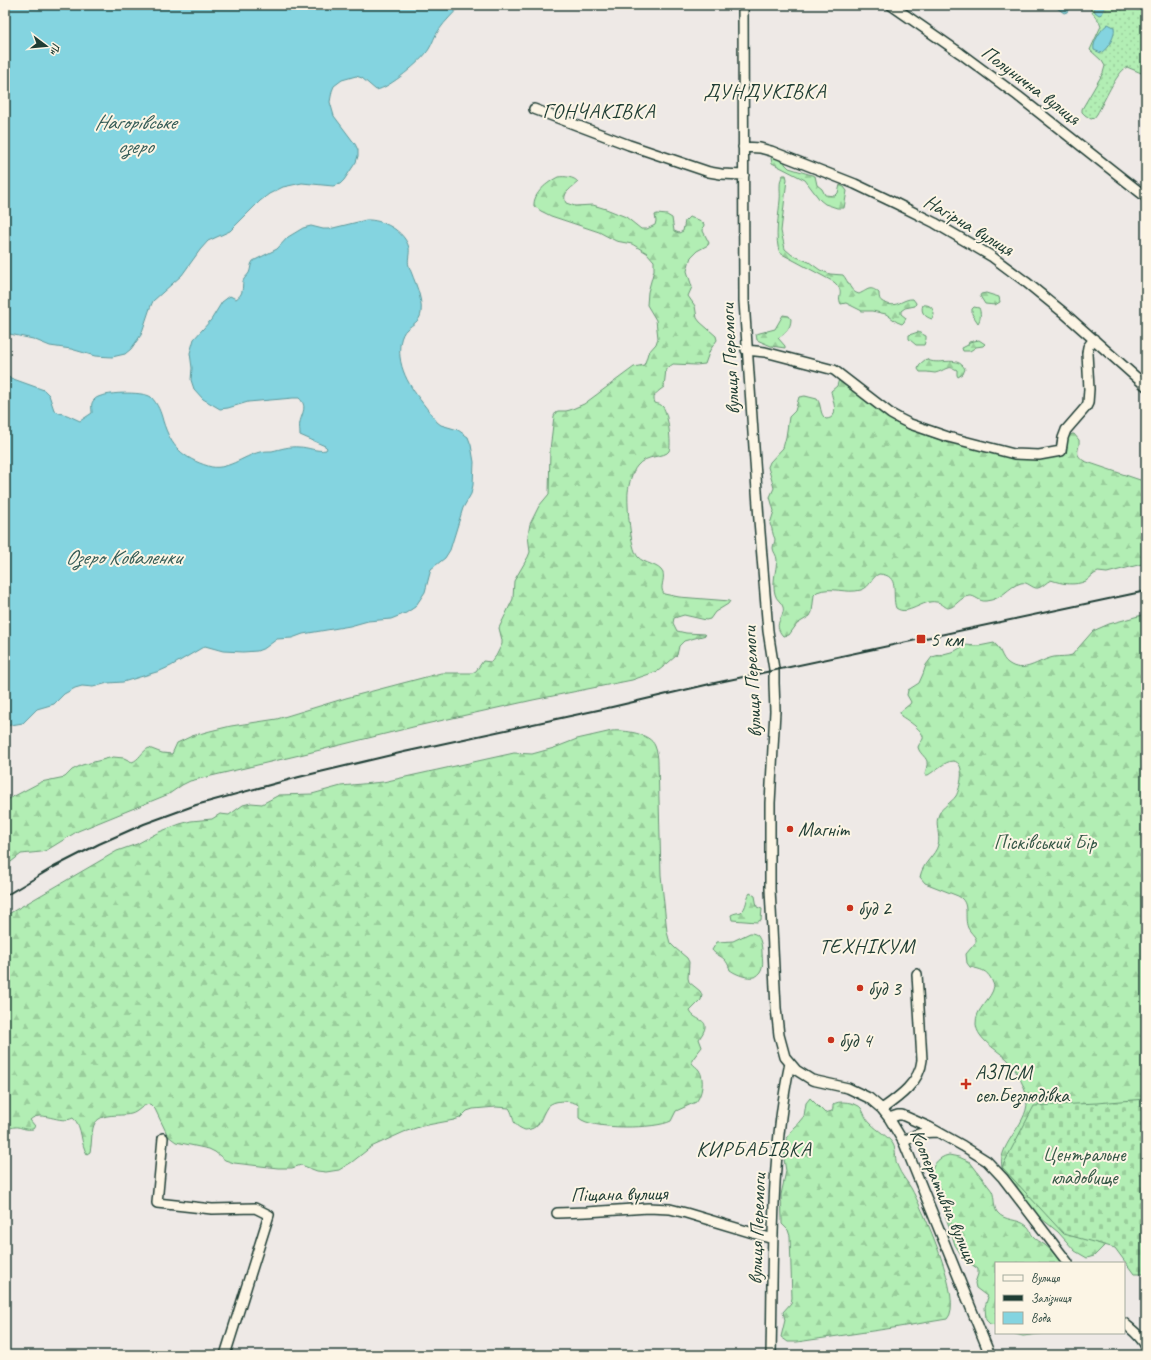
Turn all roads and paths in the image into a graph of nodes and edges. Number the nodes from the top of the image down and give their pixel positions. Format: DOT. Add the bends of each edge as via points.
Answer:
graph roads {
  1 [pos="743,5"];
  2 [pos="891,5"];
  3 [pos="534,109"];
  4 [pos="743,147"];
  5 [pos="744,175"];
  6 [pos="1146,197"];
  7 [pos="1094,339"];
  8 [pos="746,350"];
  9 [pos="1146,386"];
  10 [pos="917,974"];
  11 [pos="790,1063"];
  12 [pos="882,1108"];
  13 [pos="889,1118"];
  14 [pos="938,1132"];
  15 [pos="163,1138"];
  16 [pos="904,1143"];
  17 [pos="556,1213"];
  18 [pos="773,1239"];
  19 [pos="1067,1262"];
  20 [pos="1125,1324"];
  21 [pos="1146,1347"];
  22 [pos="225,1355"];
  23 [pos="771,1355"];
  24 [pos="990,1355"];
  1 -- 4 [label="street, вулиця Перемоги"];
  2 -- 6 [label="street, Полунична вулиця" via="1023,99"];
  3 -- 5 [label="street" via="709,172"];
  4 -- 5 [label="street, вулиця Перемоги"];
  4 -- 7 [label="street, Нагірна вулиця" via="776,152 855,184 929,220 1006,266"];
  5 -- 8 [label="street, вулиця Перемоги"];
  7 -- 8 [label="street" via="1087,353 1089,389 1086,407 1066,430 1061,451 1031,455 979,446 916,427 891,414 834,370 762,351"];
  7 -- 9 [label="street, Нагірна вулиця"];
  8 -- 11 [label="street, вулиця Перемоги" via="774,683 770,889 774,980 779,1035 782,1050"];
  10 -- 12 [label="street" via="921,1067 912,1083"];
  11 -- 12 [label="street, Кооперативна вулиця" via="809,1079 854,1091"];
  11 -- 18 [label="street, вулиця Перемоги" via="780,1117"];
  12 -- 13 [label="street, Кооперативна вулиця"];
  13 -- 14 [label="street" via="902,1115"];
  13 -- 16 [label="street, Кооперативна вулиця"];
  14 -- 16 [label="street" via="923,1132 912,1136"];
  14 -- 19 [label="street" via="987,1162 1008,1184"];
  15 -- 22 [label="street" via="157,1202 212,1209 255,1208 269,1215"];
  16 -- 24 [label="street, Кооперативна вулиця"];
  17 -- 18 [label="street, Піщана вулиця" via="664,1208"];
  18 -- 23 [label="street, вулиця Перемоги"];
  20 -- 21 [label="street"];
}
